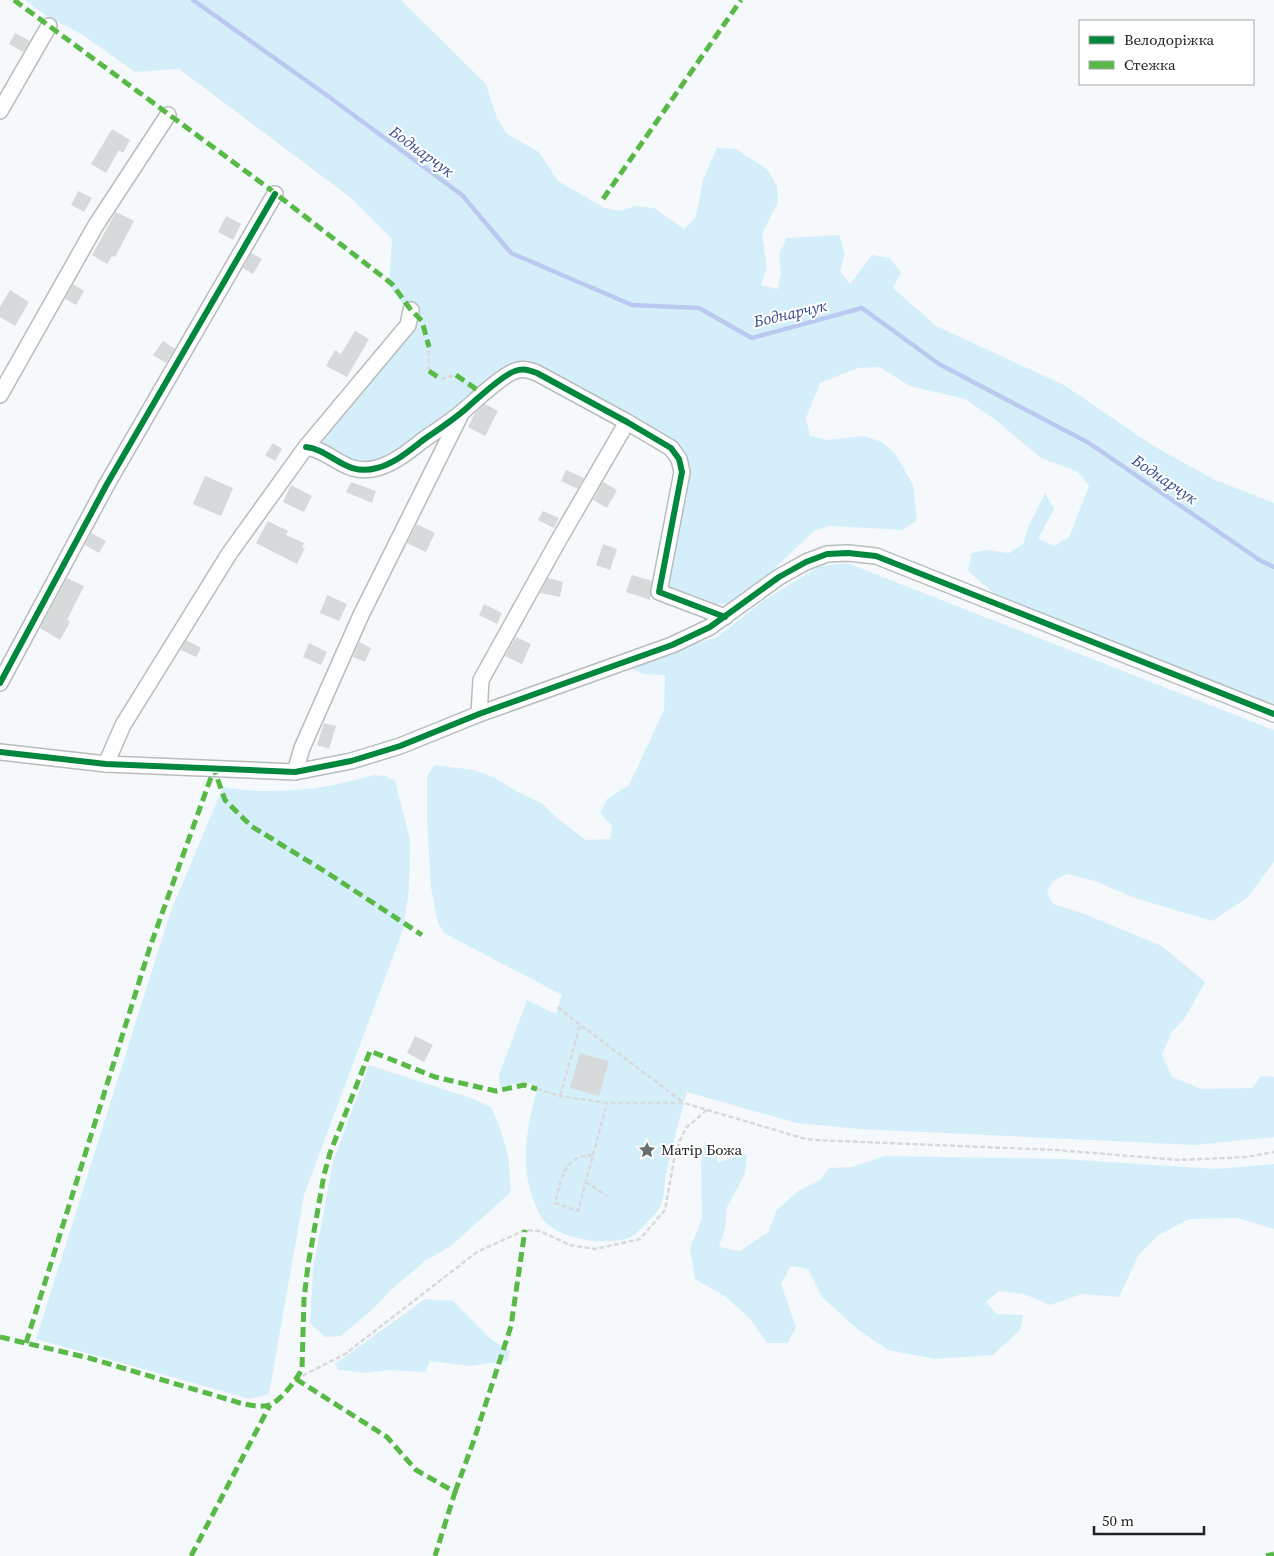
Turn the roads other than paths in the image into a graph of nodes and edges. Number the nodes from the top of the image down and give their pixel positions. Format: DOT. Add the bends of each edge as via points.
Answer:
graph roads {
  1 [pos="49,26"];
  2 [pos="0,111"];
  3 [pos="168,115"];
  4 [pos="276,194"];
  5 [pos="411,310"];
  6 [pos="0,395"];
  7 [pos="462,412"];
  8 [pos="627,422"];
  9 [pos="306,448"];
  10 [pos="725,616"];
  11 [pos="0,682"];
  12 [pos="480,714"];
  13 [pos="1274,714"];
  14 [pos="0,752"];
  15 [pos="106,764"];
  16 [pos="295,772"];
  1 -- 2 [label="street"];
  3 -- 6 [label="street" via="96,225"];
  4 -- 11 [label="street" via="107,484"];
  5 -- 9 [label="street" via="408,325"];
  7 -- 8 [label="street" via="514,371 525,369"];
  7 -- 9 [label="street" via="396,460 377,468 347,467 313,448"];
  7 -- 16 [label="street" via="361,615 302,748"];
  8 -- 10 [label="street" via="671,448 679,458 682,472 659,592"];
  8 -- 12 [label="street" via="481,680"];
  9 -- 15 [label="street" via="229,554 123,725"];
  10 -- 12 [label="street" via="672,645"];
  10 -- 13 [label="street" via="806,562 827,554 876,556"];
  12 -- 16 [label="street" via="392,748 350,761"];
  14 -- 15 [label="street"];
  15 -- 16 [label="street"];
}
